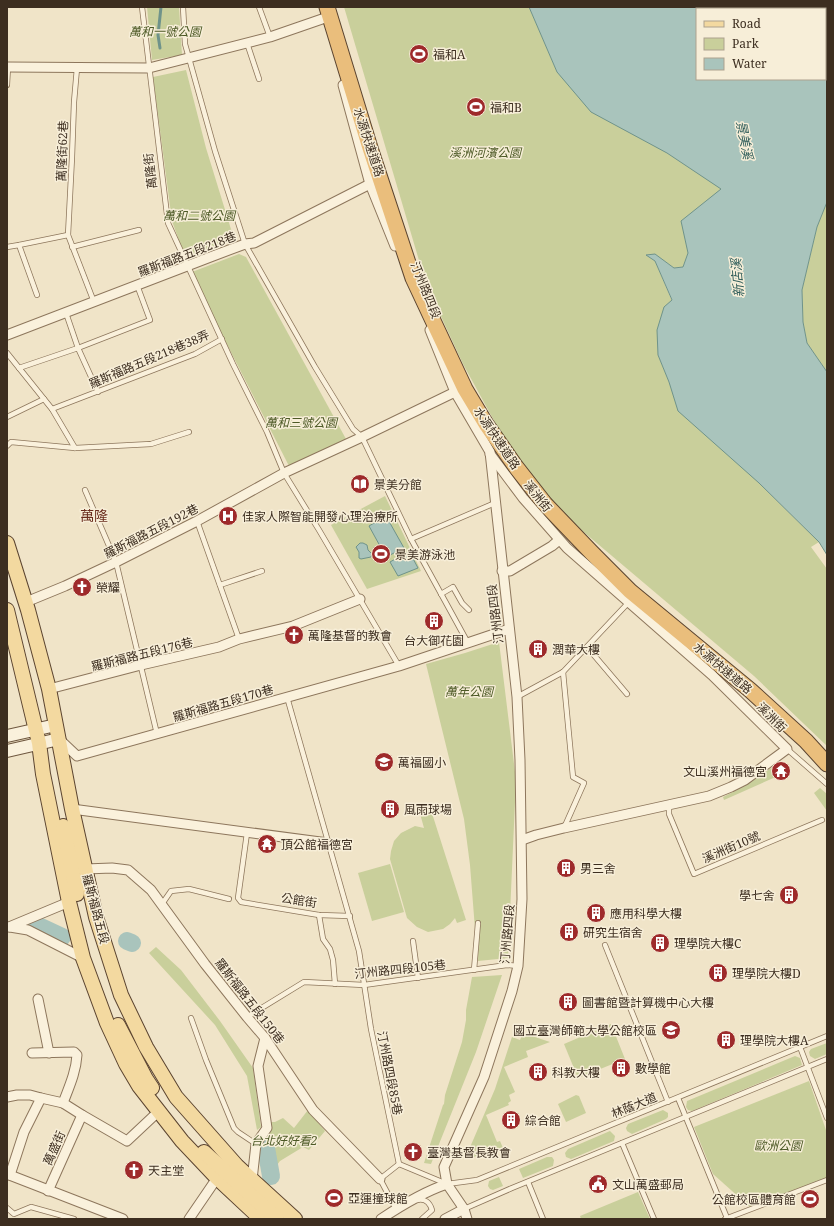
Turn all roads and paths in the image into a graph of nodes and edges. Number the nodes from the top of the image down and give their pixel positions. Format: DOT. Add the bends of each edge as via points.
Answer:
graph roads {
  1 [pos="142,7"];
  2 [pos="183,7"];
  3 [pos="259,7"];
  4 [pos="321,7"];
  5 [pos="328,11"];
  6 [pos="270,37"];
  7 [pos="247,43"];
  8 [pos="189,58"];
  9 [pos="8,67"];
  10 [pos="77,68"];
  11 [pos="149,68"];
  12 [pos="259,79"];
  13 [pos="7,85"];
  14 [pos="370,184"];
  15 [pos="138,230"];
  16 [pos="68,235"];
  17 [pos="245,244"];
  18 [pos="19,245"];
  19 [pos="7,247"];
  20 [pos="72,247"];
  21 [pos="188,266"];
  22 [pos="137,285"];
  23 [pos="37,295"];
  24 [pos="94,302"];
  25 [pos="66,313"];
  26 [pos="7,335"];
  27 [pos="222,339"];
  28 [pos="78,348"];
  29 [pos="7,352"];
  30 [pos="19,368"];
  31 [pos="98,392"];
  32 [pos="455,392"];
  33 [pos="44,399"];
  34 [pos="52,409"];
  35 [pos="7,417"];
  36 [pos="189,432"];
  37 [pos="362,437"];
  38 [pos="7,446"];
  39 [pos="75,448"];
  40 [pos="490,452"];
  41 [pos="284,473"];
  42 [pos="85,490"];
  43 [pos="495,503"];
  44 [pos="197,521"];
  45 [pos="411,539"];
  46 [pos="559,540"];
  47 [pos="7,543"];
  48 [pos="116,562"];
  49 [pos="262,571"];
  50 [pos="502,572"];
  51 [pos="220,585"];
  52 [pos="441,594"];
  53 [pos="360,599"];
  54 [pos="26,602"];
  55 [pos="629,602"];
  56 [pos="7,610"];
  57 [pos="469,610"];
  58 [pos="509,629"];
  59 [pos="240,639"];
  60 [pos="468,643"];
  61 [pos="587,647"];
  62 [pos="141,665"];
  63 [pos="399,666"];
  64 [pos="563,672"];
  65 [pos="49,689"];
  66 [pos="627,694"];
  67 [pos="287,697"];
  68 [pos="517,697"];
  69 [pos="56,725"];
  70 [pos="35,729"];
  71 [pos="157,734"];
  72 [pos="7,736"];
  73 [pos="59,739"];
  74 [pos="806,741"];
  75 [pos="39,743"];
  76 [pos="787,749"];
  77 [pos="7,751"];
  78 [pos="827,754"];
  79 [pos="827,764"];
  80 [pos="827,771"];
  81 [pos="827,784"];
  82 [pos="669,805"];
  83 [pos="72,809"];
  84 [pos="822,820"];
  85 [pos="564,828"];
  86 [pos="247,833"];
  87 [pos="522,840"];
  88 [pos="328,843"];
  89 [pos="85,870"];
  90 [pos="229,899"];
  91 [pos="69,902"];
  92 [pos="162,904"];
  93 [pos="319,915"];
  94 [pos="350,916"];
  95 [pos="478,923"];
  96 [pos="8,927"];
  97 [pos="414,941"];
  98 [pos="605,945"];
  99 [pos="83,958"];
  100 [pos="518,966"];
  101 [pos="474,970"];
  102 [pos="418,978"];
  103 [pos="335,984"];
  104 [pos="364,985"];
  105 [pos="38,999"];
  106 [pos="247,1017"];
  107 [pos="191,1018"];
  108 [pos="827,1036"];
  109 [pos="266,1038"];
  110 [pos="800,1047"];
  111 [pos="32,1053"];
  112 [pos="49,1053"];
  113 [pos="827,1059"];
  114 [pos="808,1067"];
  115 [pos="7,1097"];
  116 [pos="41,1098"];
  117 [pos="678,1098"];
  118 [pos="63,1102"];
  119 [pos="668,1102"];
  120 [pos="159,1111"];
  121 [pos="82,1116"];
  122 [pos="686,1117"];
  123 [pos="827,1118"];
  124 [pos="622,1143"];
  125 [pos="256,1144"];
  126 [pos="399,1164"];
  127 [pos="8,1174"];
  128 [pos="217,1178"];
  129 [pos="252,1180"];
  130 [pos="380,1180"];
  131 [pos="827,1180"];
  132 [pos="528,1182"];
  133 [pos="447,1184"];
  134 [pos="48,1191"];
  135 [pos="408,1201"];
  136 [pos="7,1208"];
  137 [pos="396,1209"];
  138 [pos="464,1209"];
  139 [pos="14,1214"];
  140 [pos="726,1218"];
  141 [pos="16,1219"];
  142 [pos="74,1219"];
  143 [pos="123,1219"];
  144 [pos="188,1219"];
  145 [pos="260,1219"];
  146 [pos="277,1219"];
  147 [pos="295,1219"];
  148 [pos="381,1219"];
  149 [pos="422,1219"];
  150 [pos="445,1219"];
  151 [pos="467,1219"];
  152 [pos="543,1219"];
  153 [pos="654,1219"];
  1 -- 11 [label="lane, 萬隆街"];
  2 -- 8 [label="lane" via="185,44"];
  3 -- 6 [label="lane"];
  4 -- 5 [label="street"];
  5 -- 6 [label="street"];
  5 -- 14 [label="street, 汀州路四段"];
  5 -- 74 [label="highway, 水源快速道路" via="370,148 414,278 465,389 486,424 540,498 592,554 630,591 750,690"];
  5 -- 78 [label="highway, 水源快速道路" via="403,246 424,300 480,413 505,450 564,524 642,601"];
  6 -- 7 [label="street"];
  7 -- 8 [label="street"];
  7 -- 12 [label="lane"];
  8 -- 11 [label="street"];
  8 -- 17 [label="lane" via="213,146"];
  9 -- 10 [label="street"];
  9 -- 13 [label="lane"];
  10 -- 11 [label="street"];
  10 -- 16 [label="lane, 萬隆街62巷"];
  11 -- 21 [label="lane, 萬隆街" via="168,223"];
  14 -- 17 [label="street, 羅斯福路五段218巷" via="254,242"];
  14 -- 32 [label="street, 汀州路四段"];
  15 -- 20 [label="lane"];
  16 -- 18 [label="lane"];
  16 -- 20 [label="lane"];
  17 -- 21 [label="street, 羅斯福路五段218巷"];
  17 -- 37 [label="lane" via="319,374 353,429"];
  18 -- 19 [label="lane"];
  18 -- 23 [label="lane"];
  20 -- 24 [label="lane"];
  21 -- 22 [label="street, 羅斯福路五段218巷"];
  21 -- 27 [label="lane, 羅斯福路五段218巷38弄"];
  22 -- 24 [label="street, 羅斯福路五段218巷"];
  22 -- 28 [label="lane" via="150,320"];
  24 -- 25 [label="street, 羅斯福路五段218巷"];
  25 -- 26 [label="street, 羅斯福路五段218巷"];
  25 -- 28 [label="lane"];
  27 -- 31 [label="lane, 羅斯福路五段218巷38弄" via="194,354"];
  27 -- 41 [label="lane"];
  28 -- 30 [label="lane"];
  28 -- 31 [label="lane"];
  29 -- 30 [label="lane"];
  30 -- 33 [label="lane"];
  31 -- 34 [label="lane, 羅斯福路五段218巷38弄"];
  32 -- 37 [label="street, 羅斯福路五段192巷"];
  32 -- 40 [label="street, 汀州路四段"];
  33 -- 34 [label="lane"];
  33 -- 35 [label="lane"];
  34 -- 39 [label="lane"];
  36 -- 39 [label="lane" via="151,444"];
  37 -- 41 [label="street, 羅斯福路五段192巷"];
  37 -- 45 [label="lane"];
  38 -- 39 [label="lane" via="11,442"];
  40 -- 43 [label="street, 汀州路四段"];
  40 -- 46 [label="street, 溪洲街" via="523,498"];
  41 -- 44 [label="street, 羅斯福路五段192巷"];
  41 -- 53 [label="lane"];
  42 -- 48 [label="lane"];
  43 -- 45 [label="lane"];
  43 -- 50 [label="street, 汀州路四段"];
  44 -- 48 [label="street, 羅斯福路五段192巷"];
  44 -- 51 [label="lane"];
  45 -- 52 [label="lane"];
  46 -- 50 [label="street" via="510,571"];
  46 -- 55 [label="street, 溪洲街"];
  47 -- 54 [label="main road, 羅斯福路五段"];
  48 -- 54 [label="street, 羅斯福路五段192巷"];
  48 -- 62 [label="lane"];
  49 -- 51 [label="lane"];
  50 -- 58 [label="street, 汀州路四段"];
  51 -- 59 [label="lane"];
  52 -- 57 [label="lane" via="453,587"];
  52 -- 60 [label="lane"];
  53 -- 59 [label="street, 羅斯福路五段176巷" via="293,626"];
  53 -- 63 [label="lane"];
  54 -- 65 [label="main road, 羅斯福路五段"];
  55 -- 61 [label="lane"];
  55 -- 76 [label="street, 溪洲街" via="712,675"];
  56 -- 70 [label="main road, 羅斯福路五段"];
  58 -- 60 [label="street, 羅斯福路五段170巷"];
  58 -- 68 [label="street, 汀州路四段"];
  59 -- 62 [label="street, 羅斯福路五段176巷" via="219,647"];
  60 -- 63 [label="street, 羅斯福路五段170巷"];
  61 -- 64 [label="lane"];
  61 -- 66 [label="lane"];
  62 -- 65 [label="street, 羅斯福路五段176巷"];
  62 -- 71 [label="lane"];
  63 -- 67 [label="street, 羅斯福路五段170巷"];
  64 -- 68 [label="lane"];
  64 -- 85 [label="lane" via="573,777 584,783"];
  65 -- 69 [label="main road, 羅斯福路五段"];
  67 -- 71 [label="street, 羅斯福路五段170巷"];
  67 -- 88 [label="lane"];
  68 -- 87 [label="street, 汀州路四段"];
  69 -- 70 [label="main road"];
  69 -- 73 [label="main road, 羅斯福路五段"];
  70 -- 72 [label="main road"];
  70 -- 75 [label="main road, 羅斯福路五段"];
  71 -- 73 [label="street, 羅斯福路五段170巷" via="77,756"];
  73 -- 75 [label="main road"];
  73 -- 83 [label="main road, 羅斯福路五段"];
  74 -- 79 [label="highway, 水源快速道路"];
  74 -- 80 [label="highway"];
  75 -- 77 [label="main road"];
  75 -- 91 [label="main road, 羅斯福路五段"];
  75 -- 146 [label="main road" via="51,771 88,944 120,1028 146,1079 196,1146"];
  76 -- 81 [label="lane"];
  76 -- 82 [label="street, 溪洲街" via="745,780 731,787 708,796"];
  82 -- 84 [label="lane, 溪洲街10號" via="669,814 694,874"];
  82 -- 85 [label="street, 溪洲街"];
  83 -- 86 [label="street"];
  83 -- 89 [label="main road, 羅斯福路五段"];
  85 -- 87 [label="street, 溪洲街"];
  86 -- 88 [label="street"];
  86 -- 93 [label="lane, 公館街" via="238,898 241,902"];
  87 -- 100 [label="street, 汀州路四段"];
  88 -- 94 [label="lane"];
  89 -- 92 [label="street, 羅斯福路五段150巷" via="128,870 151,890"];
  89 -- 129 [label="main road, 羅斯福路五段" via="96,916 121,995 146,1047 176,1097"];
  90 -- 92 [label="lane" via="189,889 171,891"];
  91 -- 96 [label="street"];
  91 -- 99 [label="main road, 羅斯福路五段"];
  92 -- 106 [label="street, 羅斯福路五段150巷"];
  93 -- 94 [label="lane, 公館街"];
  93 -- 103 [label="lane" via="323,939 330,949 333,960"];
  94 -- 104 [label="lane, 汀州路四段85巷" via="360,951"];
  95 -- 101 [label="lane"];
  96 -- 99 [label="street" via="28,930"];
  97 -- 102 [label="lane"];
  98 -- 119 [label="lane"];
  99 -- 120 [label="main road, 羅斯福路五段" via="126,1064 139,1086"];
  100 -- 101 [label="lane, 汀州路四段105巷"];
  100 -- 133 [label="street, 汀州路四段" via="484,1077 445,1164"];
  101 -- 102 [label="lane, 汀州路四段105巷"];
  102 -- 104 [label="lane, 汀州路四段105巷"];
  103 -- 104 [label="lane, 汀州路四段105巷"];
  103 -- 106 [label="lane, 汀州路四段105巷" via="304,982"];
  104 -- 126 [label="lane, 汀州路四段85巷"];
  105 -- 112 [label="street"];
  106 -- 109 [label="street, 羅斯福路五段150巷"];
  107 -- 125 [label="lane" via="234,1128"];
  108 -- 110 [label="lane, 林蔭大道"];
  109 -- 125 [label="street" via="258,1066 267,1128"];
  109 -- 130 [label="street, 羅斯福路五段150巷" via="313,1110"];
  110 -- 114 [label="lane"];
  110 -- 117 [label="lane, 林蔭大道"];
  111 -- 112 [label="street"];
  112 -- 118 [label="street" via="74,1052 77,1055 77,1064"];
  113 -- 114 [label="lane"];
  114 -- 122 [label="lane"];
  114 -- 123 [label="lane"];
  115 -- 116 [label="street" via="30,1095"];
  116 -- 118 [label="street"];
  116 -- 127 [label="street" via="24,1132"];
  117 -- 119 [label="lane, 林蔭大道"];
  117 -- 122 [label="lane"];
  118 -- 121 [label="street"];
  119 -- 133 [label="lane, 林蔭大道" via="477,1180"];
  120 -- 121 [label="street" via="127,1141"];
  120 -- 128 [label="main road, 羅斯福路五段" via="182,1141"];
  121 -- 134 [label="street, 萬盛街"];
  122 -- 124 [label="lane"];
  122 -- 140 [label="lane"];
  124 -- 132 [label="lane"];
  124 -- 153 [label="lane"];
  125 -- 129 [label="street"];
  126 -- 130 [label="lane"];
  126 -- 133 [label="lane"];
  127 -- 134 [label="street"];
  128 -- 144 [label="street"];
  128 -- 145 [label="main road, 羅斯福路五段"];
  129 -- 147 [label="main road, 羅斯福路五段"];
  130 -- 137 [label="lane"];
  131 -- 140 [label="lane"];
  132 -- 138 [label="lane"];
  132 -- 152 [label="lane"];
  133 -- 135 [label="street"];
  133 -- 138 [label="street, 汀州路四段"];
  134 -- 143 [label="street"];
  135 -- 137 [label="street"];
  135 -- 149 [label="lane" via="424,1199 430,1205 432,1210"];
  136 -- 139 [label="lane"];
  137 -- 148 [label="street"];
  138 -- 150 [label="street"];
  138 -- 151 [label="street, 汀州路四段"];
  139 -- 141 [label="lane"];
  139 -- 142 [label="lane" via="32,1207"];
}
